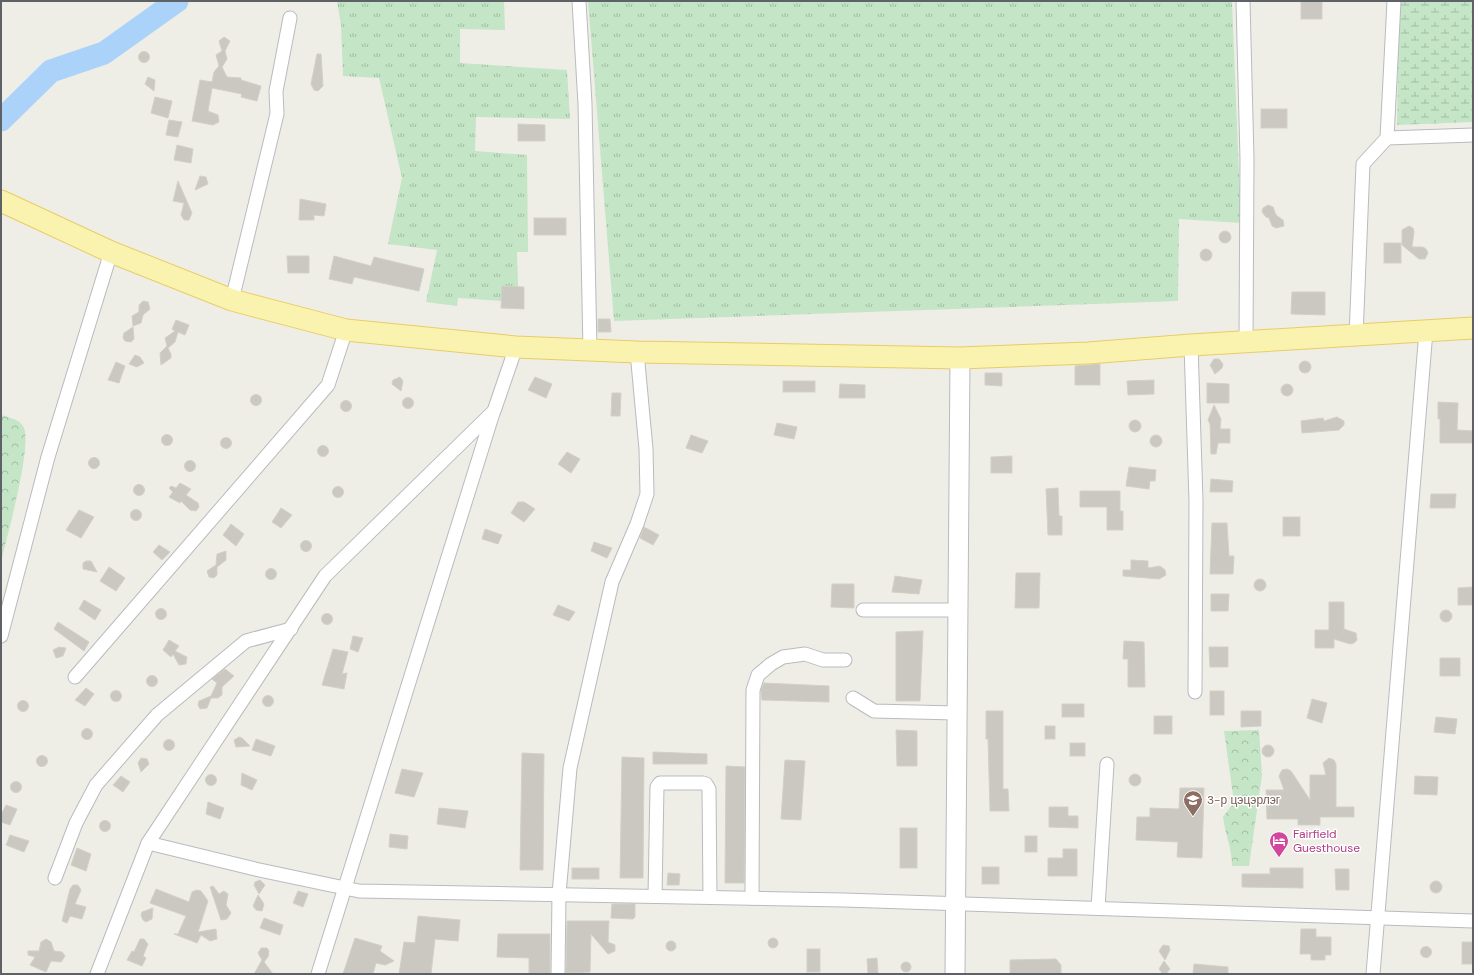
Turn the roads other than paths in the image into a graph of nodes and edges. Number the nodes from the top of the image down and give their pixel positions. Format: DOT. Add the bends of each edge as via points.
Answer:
graph roads {
  1 [pos="578,1"];
  2 [pos="1243,1"];
  3 [pos="1394,1"];
  4 [pos="290,18"];
  5 [pos="1473,136"];
  6 [pos="1387,138"];
  7 [pos="1,201"];
  8 [pos="111,252"];
  9 [pos="232,300"];
  10 [pos="1473,328"];
  11 [pos="346,330"];
  12 [pos="1426,331"];
  13 [pos="1356,336"];
  14 [pos="1246,342"];
  15 [pos="1192,345"];
  16 [pos="516,347"];
  17 [pos="590,350"];
  18 [pos="637,352"];
  19 [pos="960,358"];
  20 [pos="494,411"];
  21 [pos="863,610"];
  22 [pos="958,610"];
  23 [pos="291,629"];
  24 [pos="1,636"];
  25 [pos="845,660"];
  26 [pos="75,677"];
  27 [pos="1195,692"];
  28 [pos="853,698"];
  29 [pos="956,713"];
  30 [pos="1107,764"];
  31 [pos="148,843"];
  32 [pos="55,878"];
  33 [pos="347,887"];
  34 [pos="559,894"];
  35 [pos="654,896"];
  36 [pos="710,897"];
  37 [pos="752,898"];
  38 [pos="954,904"];
  39 [pos="1098,908"];
  40 [pos="1378,918"];
  41 [pos="1473,921"];
  42 [pos="97,974"];
  43 [pos="318,974"];
  44 [pos="558,974"];
  45 [pos="955,974"];
  46 [pos="1373,974"];
  1 -- 17 [label="street" via="585,104"];
  2 -- 14 [label="street" via="1247,159"];
  3 -- 6 [label="street"];
  4 -- 9 [label="street" via="276,91 277,114"];
  5 -- 6 [label="street"];
  6 -- 13 [label="street" via="1363,164"];
  7 -- 8 [label="main road"];
  8 -- 9 [label="main road"];
  8 -- 24 [label="street" via="48,457"];
  9 -- 11 [label="main road"];
  10 -- 12 [label="main road"];
  11 -- 16 [label="main road"];
  11 -- 26 [label="street" via="328,385"];
  12 -- 13 [label="main road"];
  12 -- 40 [label="street"];
  13 -- 14 [label="main road"];
  14 -- 15 [label="main road"];
  15 -- 19 [label="main road" via="1088,353"];
  15 -- 27 [label="street" via="1196,501"];
  16 -- 17 [label="main road"];
  16 -- 20 [label="street"];
  17 -- 18 [label="main road"];
  18 -- 19 [label="main road"];
  18 -- 34 [label="street" via="646,449 646,494 637,524 612,582 571,760"];
  19 -- 22 [label="main road"];
  20 -- 23 [label="street" via="325,576"];
  20 -- 33 [label="street" via="393,731"];
  21 -- 22 [label="street"];
  22 -- 29 [label="main road"];
  23 -- 31 [label="street"];
  23 -- 32 [label="street" via="246,641 157,714 96,785 76,823"];
  25 -- 37 [label="street" via="823,660 806,654 783,657 758,675 753,690"];
  28 -- 29 [label="street" via="874,710"];
  29 -- 38 [label="main road"];
  30 -- 39 [label="street"];
  31 -- 33 [label="street" via="256,869"];
  31 -- 42 [label="street"];
  33 -- 34 [label="street" via="359,891"];
  33 -- 43 [label="street"];
  34 -- 35 [label="street"];
  34 -- 44 [label="street"];
  35 -- 36 [label="street"];
  35 -- 36 [label="street" via="657,787 660,783 703,783 709,789"];
  36 -- 37 [label="street"];
  37 -- 38 [label="street"];
  38 -- 39 [label="street"];
  38 -- 45 [label="main road"];
  39 -- 40 [label="street"];
  40 -- 41 [label="street"];
  40 -- 46 [label="street"];
}
